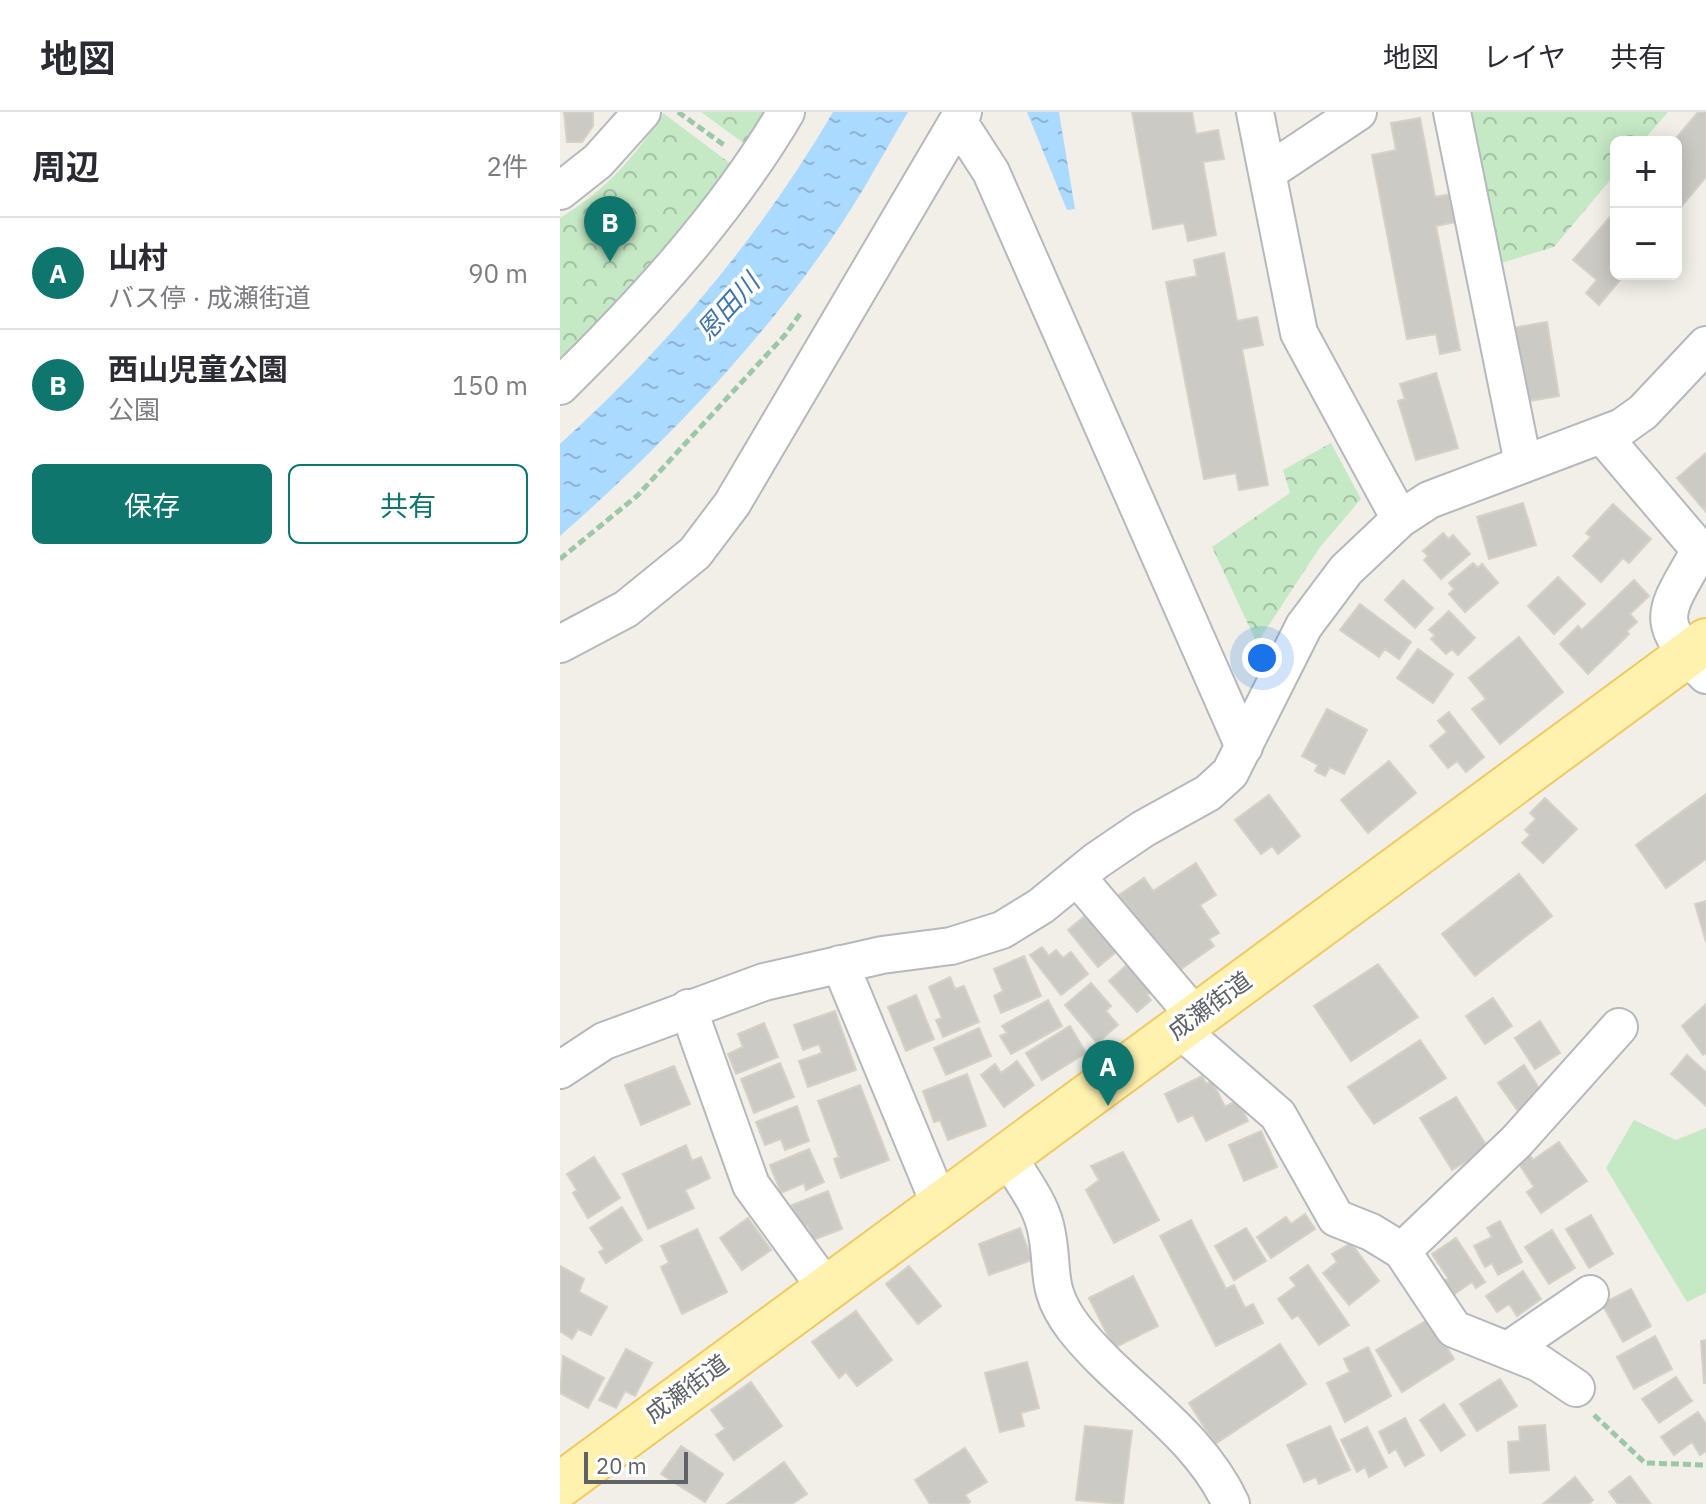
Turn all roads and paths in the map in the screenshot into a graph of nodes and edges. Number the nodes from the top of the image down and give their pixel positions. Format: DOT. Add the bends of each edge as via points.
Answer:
graph roads {
  1 [pos="642,112"];
  2 [pos="678,112"];
  3 [pos="786,112"];
  4 [pos="1255,112"];
  5 [pos="1358,112"];
  6 [pos="1452,112"];
  7 [pos="960,116"];
  8 [pos="754,166"];
  9 [pos="1268,172"];
  10 [pos="560,191"];
  11 [pos="803,309"];
  12 [pos="1706,345"];
  13 [pos="560,386"];
  14 [pos="1602,435"];
  15 [pos="1523,463"];
  16 [pos="1400,519"];
  17 [pos="560,559"];
  18 [pos="560,644"];
  19 [pos="1700,657"];
  20 [pos="1244,747"];
  21 [pos="1077,877"];
  22 [pos="840,964"];
  23 [pos="688,1008"];
  24 [pos="1188,1023"];
  25 [pos="1619,1027"];
  26 [pos="560,1070"];
  27 [pos="1007,1155"];
  28 [pos="940,1205"];
  29 [pos="1402,1251"];
  30 [pos="826,1288"];
  31 [pos="1590,1294"];
  32 [pos="1508,1350"];
  33 [pos="1576,1388"];
  34 [pos="1706,1465"];
  35 [pos="560,1485"];
  36 [pos="1231,1504"];
  1 -- 10 [label="street" via="598,161"];
  2 -- 8 [label="path"];
  3 -- 8 [label="street"];
  4 -- 9 [label="street"];
  5 -- 9 [label="street"];
  6 -- 15 [label="street"];
  7 -- 18 [label="street" via="732,504 695,553 626,609"];
  7 -- 20 [label="street" via="991,172"];
  8 -- 13 [label="street" via="636,311"];
  9 -- 16 [label="street" via="1299,333"];
  11 -- 17 [label="path" via="638,495"];
  12 -- 14 [label="street" via="1643,412"];
  14 -- 15 [label="street"];
  14 -- 19 [label="street" via="1700,550 1667,609 1671,635"];
  15 -- 16 [label="street" via="1429,500"];
  16 -- 20 [label="street" via="1346,570 1304,626"];
  19 -- 24 [label="main road, 成瀬街道"];
  20 -- 21 [label="street" via="1230,773 1208,793 1143,829"];
  21 -- 22 [label="street" via="1002,930 951,946"];
  21 -- 24 [label="street"];
  22 -- 23 [label="street"];
  22 -- 28 [label="street"];
  23 -- 26 [label="street" via="604,1041"];
  23 -- 30 [label="street" via="751,1185"];
  24 -- 27 [label="main road, 成瀬街道"];
  24 -- 29 [label="street" via="1278,1115 1336,1218"];
  25 -- 29 [label="street" via="1517,1141"];
  27 -- 28 [label="main road, 成瀬街道"];
  27 -- 36 [label="street" via="1045,1223 1052,1292 1075,1328 1220,1479"];
  28 -- 30 [label="main road, 成瀬街道"];
  29 -- 32 [label="street" via="1454,1329"];
  30 -- 35 [label="main road, 成瀬街道"];
  31 -- 32 [label="street"];
  32 -- 33 [label="street"];
  33 -- 34 [label="path" via="1574,1398 1645,1463"];
}
